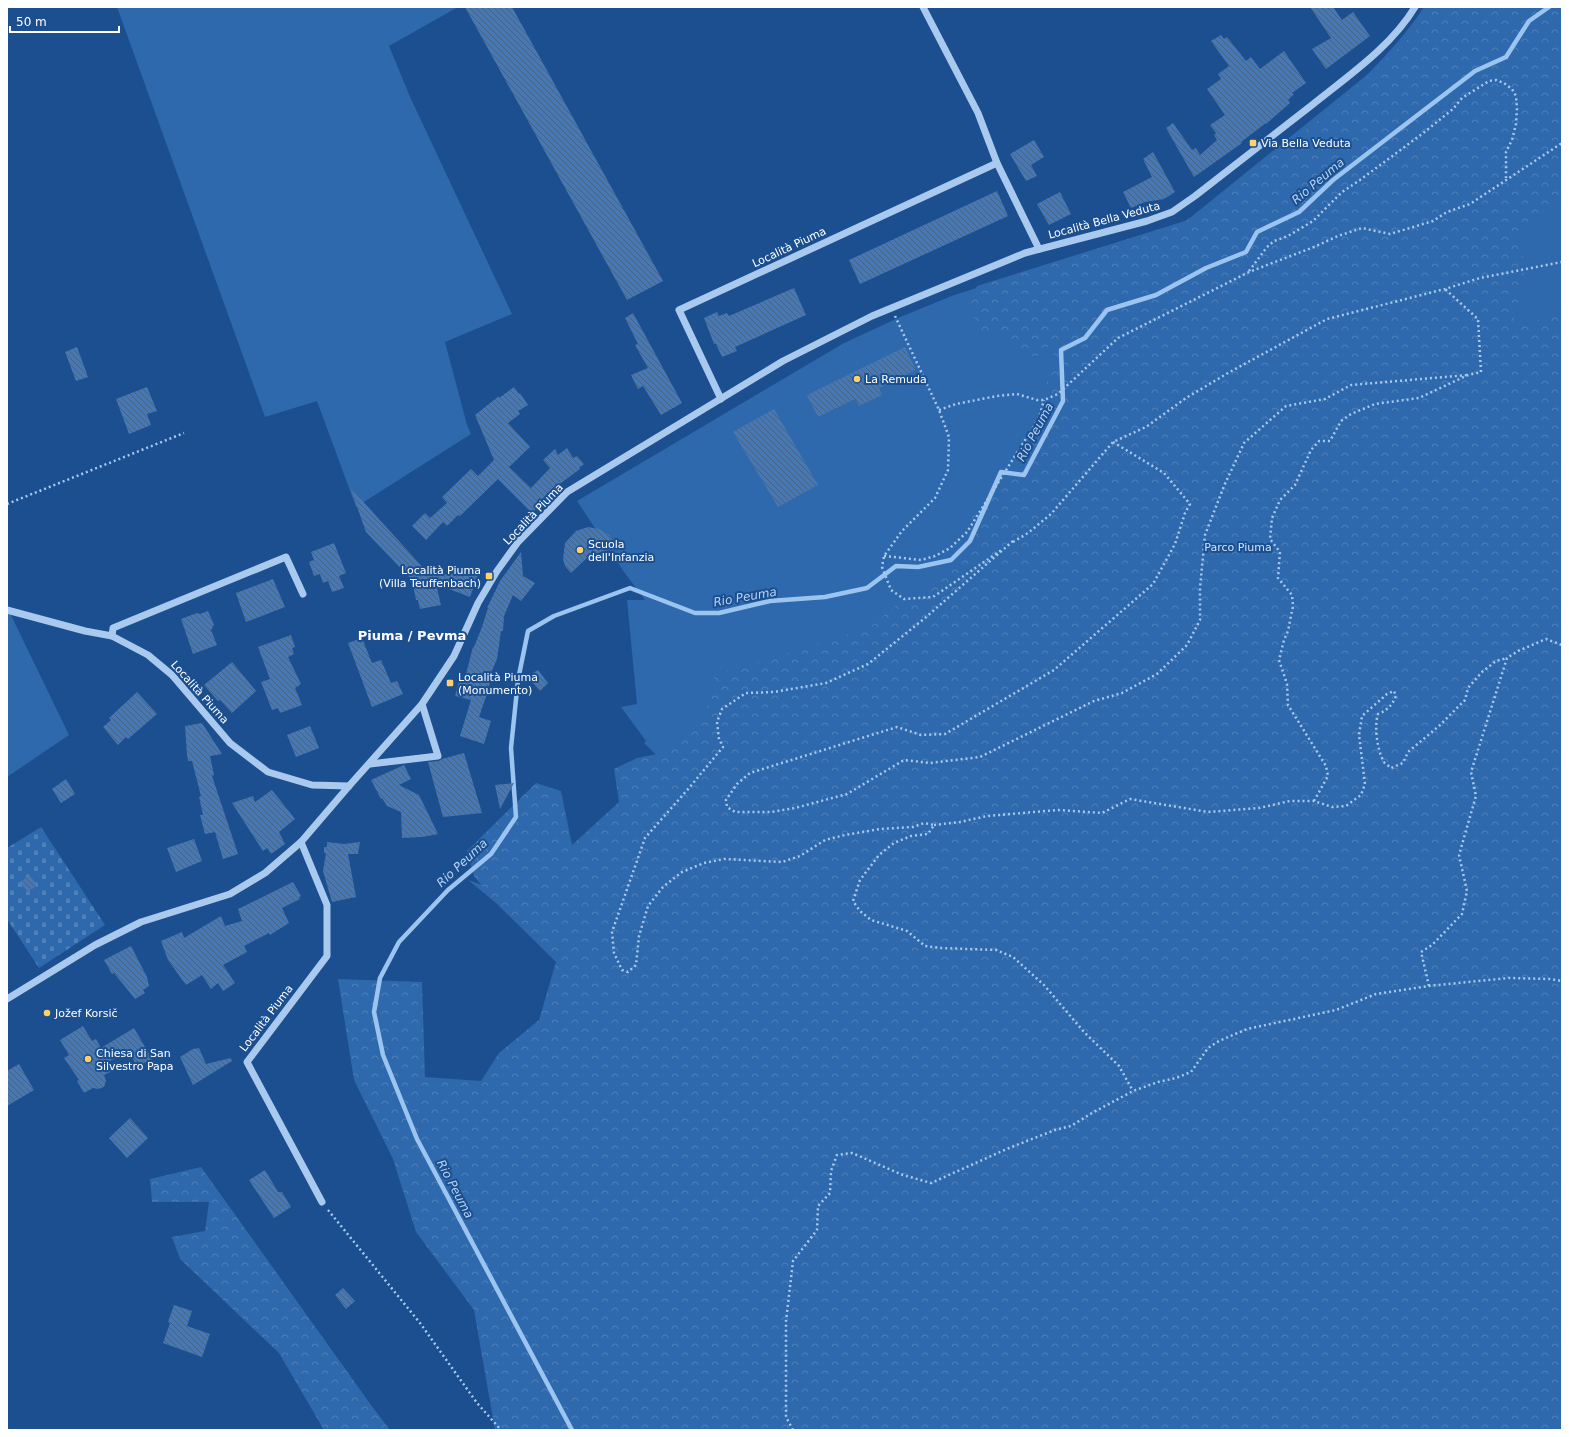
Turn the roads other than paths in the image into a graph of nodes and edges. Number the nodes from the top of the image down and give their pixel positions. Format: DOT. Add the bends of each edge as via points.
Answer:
graph roads {
  1 [pos="923,7"];
  2 [pos="1415,7"];
  3 [pos="997,163"];
  4 [pos="1039,249"];
  5 [pos="721,399"];
  6 [pos="303,594"];
  7 [pos="7,610"];
  8 [pos="112,636"];
  9 [pos="422,704"];
  10 [pos="370,764"];
  11 [pos="349,786"];
  12 [pos="301,842"];
  13 [pos="7,999"];
  14 [pos="322,1202"];
  1 -- 3 [label="street, Località Bella Veduta" via="978,113"];
  2 -- 4 [label="street, Località Bella Veduta" via="1395,34 1375,53 1172,212"];
  3 -- 4 [label="street, Località Bella Veduta"];
  3 -- 5 [label="street, Località Piuma" via="679,310"];
  4 -- 5 [label="street, Località Piuma" via="872,316 783,362"];
  5 -- 9 [label="street, Località Piuma" via="568,492 518,542 478,603 454,656"];
  6 -- 8 [label="street" via="286,557 114,628"];
  7 -- 8 [label="street, Località Piuma"];
  8 -- 11 [label="street, Località Piuma" via="148,655 172,675 230,743 268,772 312,785"];
  9 -- 10 [label="street, Località Piuma"];
  9 -- 10 [label="street" via="438,756"];
  10 -- 11 [label="street, Località Piuma"];
  11 -- 12 [label="street, Località Piuma"];
  12 -- 13 [label="street, Località Piuma" via="265,873 230,894 140,922 95,945"];
  12 -- 14 [label="street, Località Piuma" via="327,905 327,956 247,1062"];
}
